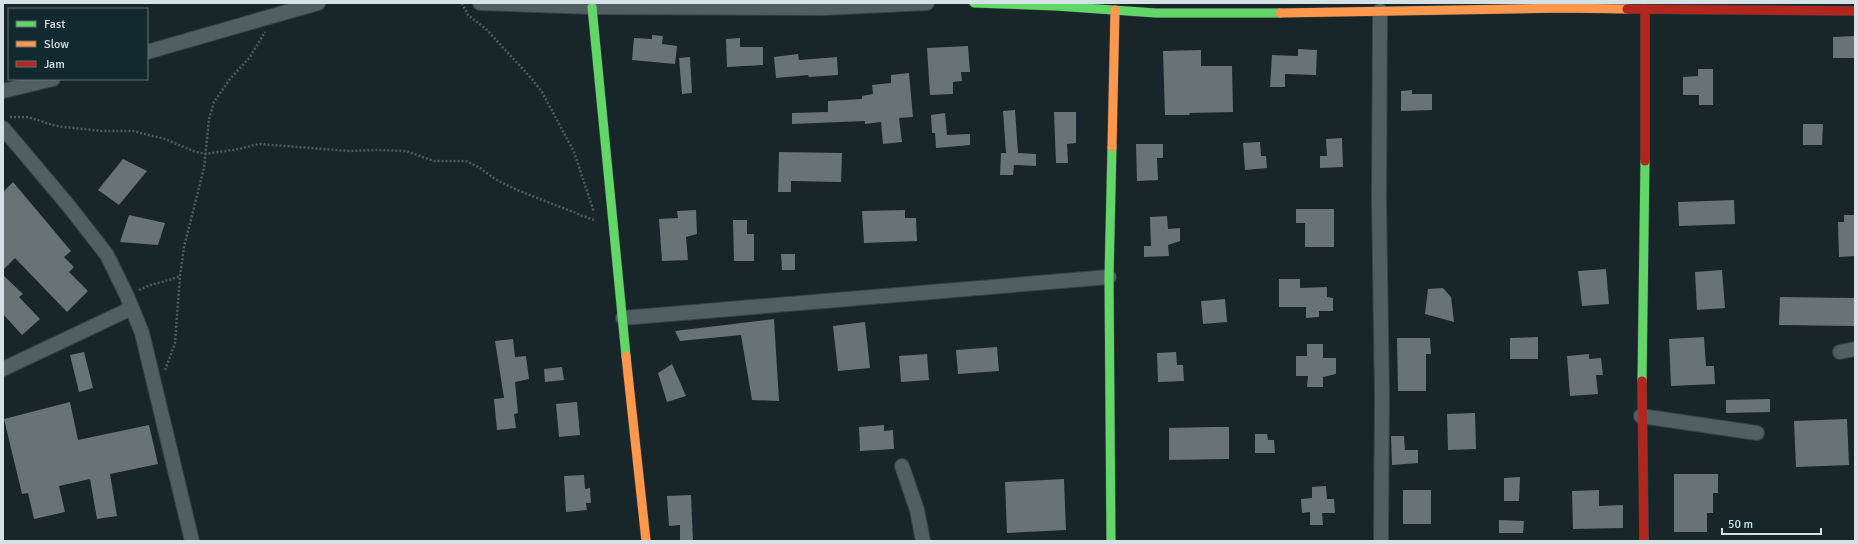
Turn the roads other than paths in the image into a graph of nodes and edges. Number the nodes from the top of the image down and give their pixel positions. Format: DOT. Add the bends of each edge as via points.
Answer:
graph roads {
  1 [pos="318,3"];
  2 [pos="480,3"];
  3 [pos="927,3"];
  4 [pos="974,3"];
  5 [pos="1765,6"];
  6 [pos="592,7"];
  7 [pos="1644,9"];
  8 [pos="1116,10"];
  9 [pos="1380,11"];
  10 [pos="1855,11"];
  11 [pos="148,52"];
  12 [pos="49,80"];
  13 [pos="3,91"];
  14 [pos="3,128"];
  15 [pos="1109,277"];
  16 [pos="130,302"];
  17 [pos="623,318"];
  18 [pos="1855,349"];
  19 [pos="1840,352"];
  20 [pos="3,369"];
  21 [pos="1641,416"];
  22 [pos="1757,433"];
  23 [pos="902,466"];
  24 [pos="192,541"];
  25 [pos="646,541"];
  26 [pos="923,541"];
  27 [pos="1111,541"];
  28 [pos="1381,541"];
  29 [pos="1644,541"];
  1 -- 11 [label="street"];
  2 -- 6 [label="street"];
  3 -- 6 [label="street" via="823,8"];
  4 -- 8 [label="street"];
  5 -- 7 [label="street"];
  5 -- 10 [label="street"];
  6 -- 17 [label="street"];
  7 -- 9 [label="street"];
  7 -- 21 [label="street" via="1646,71"];
  8 -- 9 [label="street" via="1156,13"];
  8 -- 15 [label="street"];
  9 -- 28 [label="street"];
  12 -- 13 [label="street"];
  14 -- 16 [label="street" via="107,255"];
  15 -- 17 [label="street"];
  15 -- 27 [label="street"];
  16 -- 20 [label="street"];
  16 -- 24 [label="street" via="142,333"];
  17 -- 25 [label="street"];
  18 -- 19 [label="street"];
  21 -- 22 [label="street"];
  21 -- 29 [label="street"];
  23 -- 26 [label="street" via="917,510"];
}
